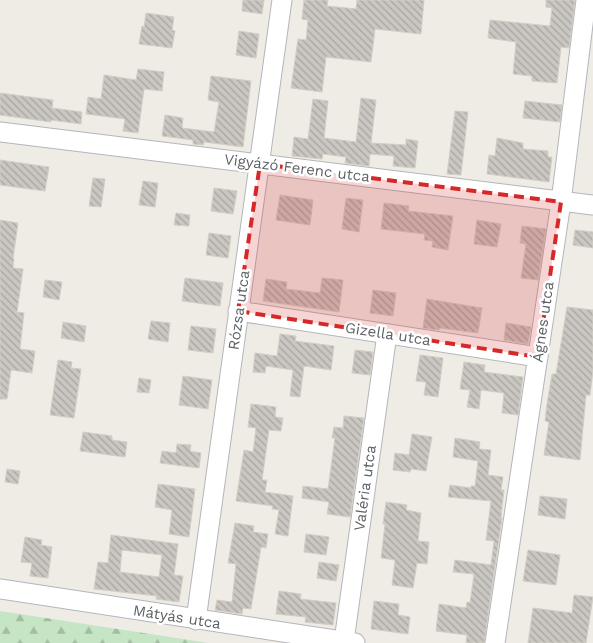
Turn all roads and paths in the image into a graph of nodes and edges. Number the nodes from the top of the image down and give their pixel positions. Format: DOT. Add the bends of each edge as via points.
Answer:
graph roads {
  1 [pos="282,0"];
  2 [pos="586,0"];
  3 [pos="0,132"];
  4 [pos="260,164"];
  5 [pos="561,202"];
  6 [pos="593,205"];
  7 [pos="238,311"];
  8 [pos="387,334"];
  9 [pos="538,357"];
  10 [pos="0,589"];
  11 [pos="196,620"];
  12 [pos="349,642"];
  13 [pos="495,643"];
  1 -- 4 [label="street, Rózsa utca"];
  2 -- 5 [label="street, Ágnes utca"];
  3 -- 4 [label="street, Vigyázó Ferenc utca"];
  4 -- 5 [label="street, Vigyázó Ferenc utca"];
  4 -- 7 [label="street, Rózsa utca"];
  5 -- 6 [label="street, Vigyázó Ferenc utca"];
  5 -- 9 [label="street, Ágnes utca"];
  7 -- 8 [label="street, Gizella utca"];
  7 -- 11 [label="street, Rózsa utca"];
  8 -- 9 [label="street, Gizella utca"];
  8 -- 12 [label="street, Valéria utca"];
  9 -- 13 [label="street, Ágnes utca"];
  10 -- 11 [label="street, Mátyás utca"];
  11 -- 12 [label="street, Mátyás utca"];
}
